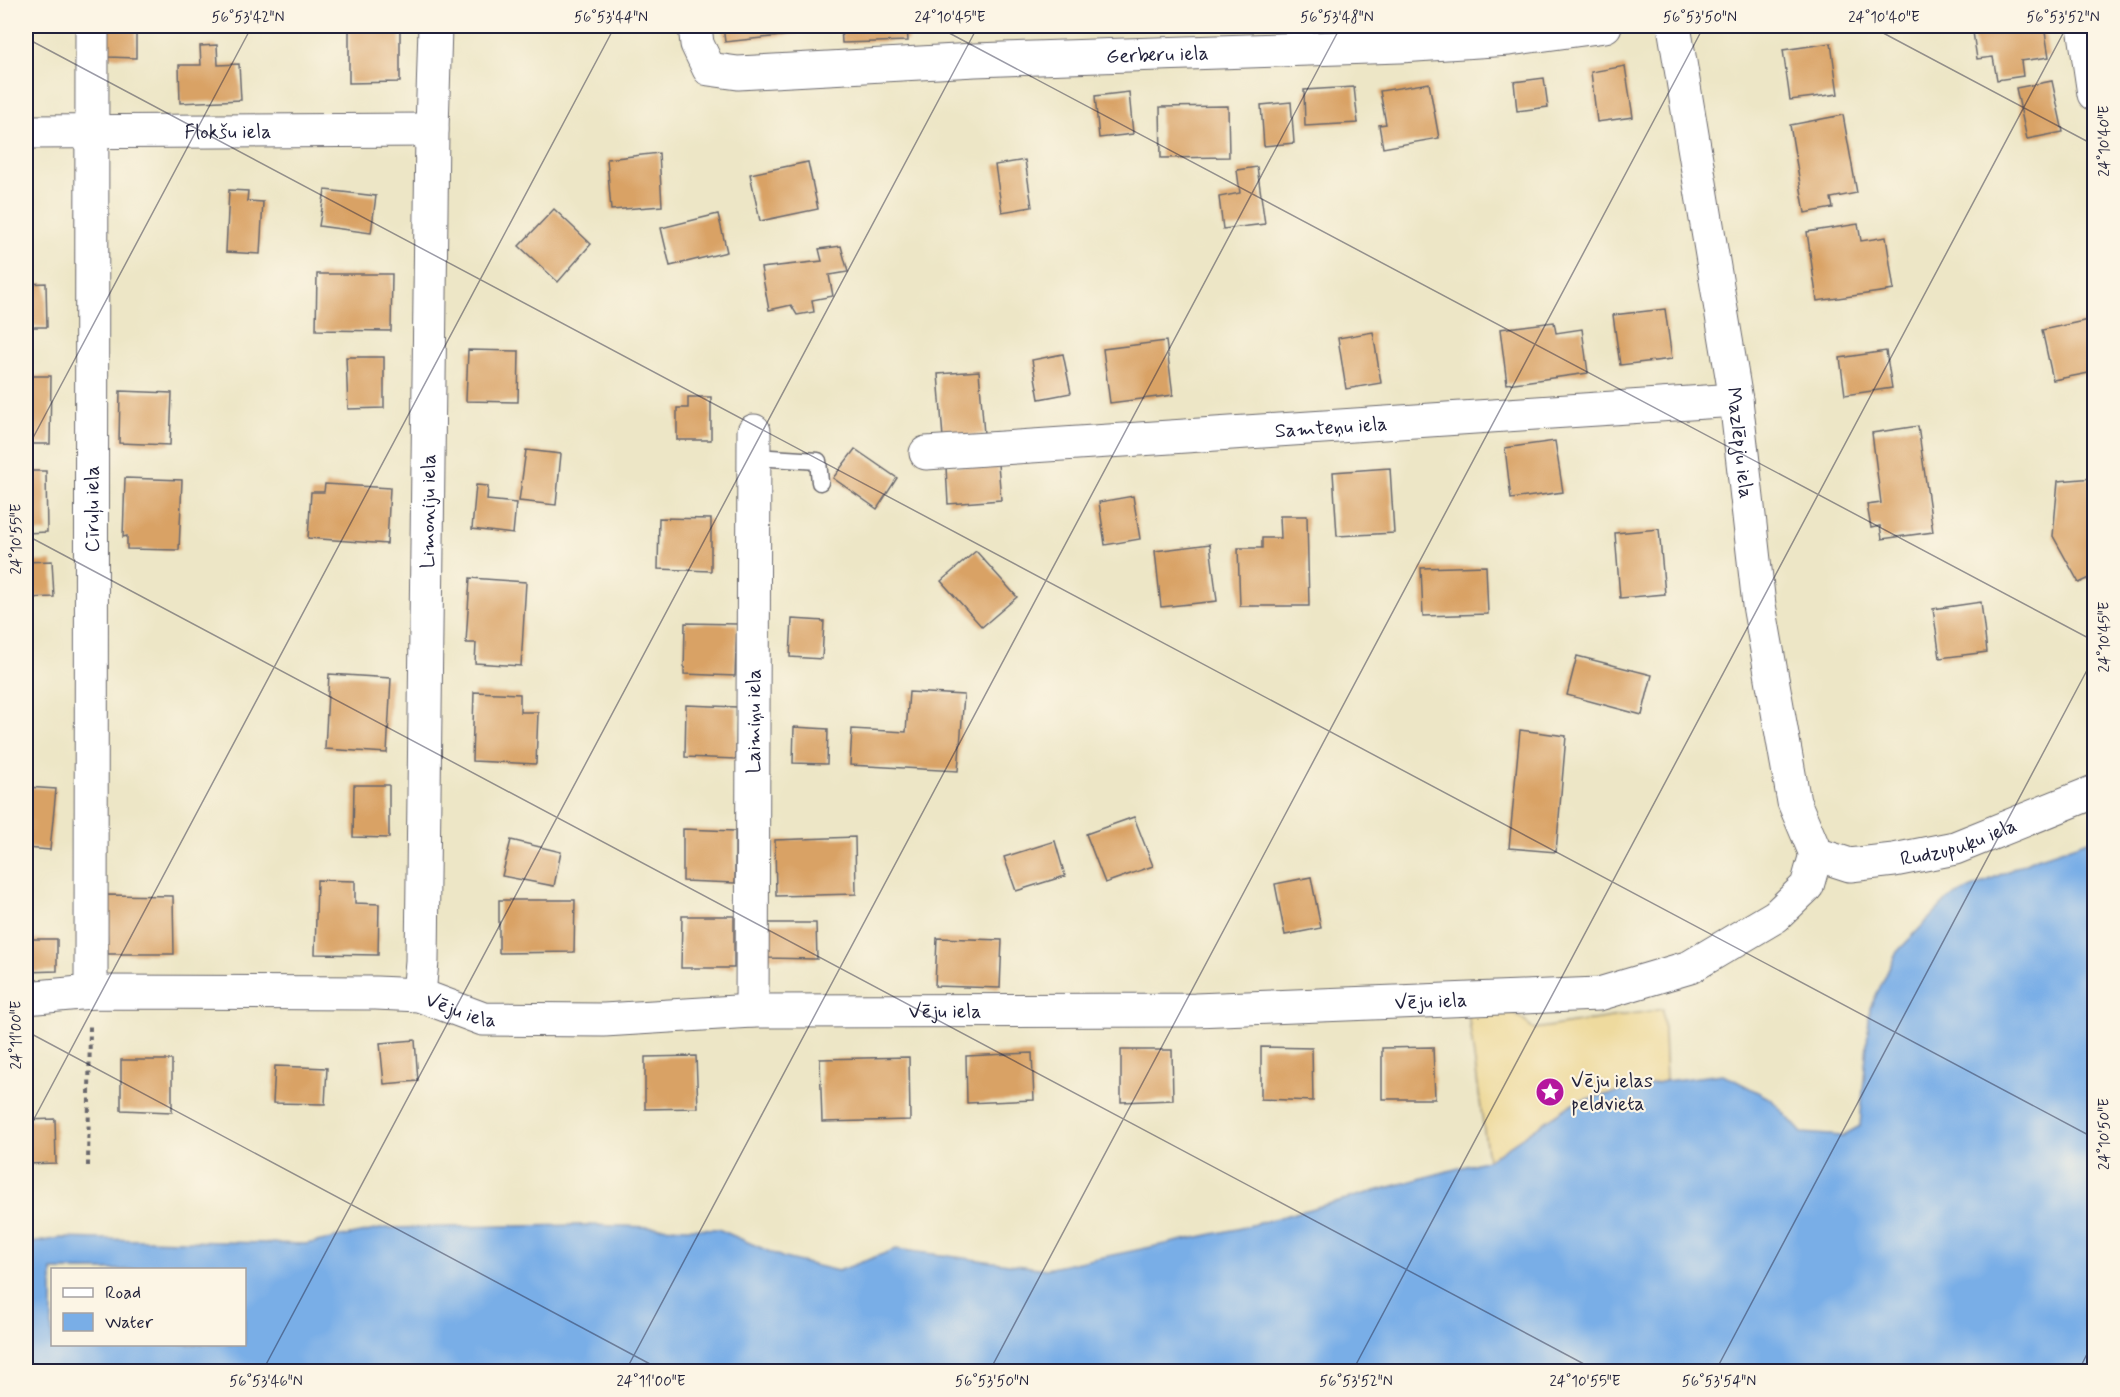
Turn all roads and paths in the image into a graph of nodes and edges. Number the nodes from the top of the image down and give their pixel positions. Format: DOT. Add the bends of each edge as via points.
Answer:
graph roads {
  1 [pos="92,26"];
  2 [pos="435,26"];
  3 [pos="694,26"];
  4 [pos="1605,26"];
  5 [pos="1674,26"];
  6 [pos="2084,26"];
  7 [pos="2094,94"];
  8 [pos="432,130"];
  9 [pos="26,132"];
  10 [pos="92,132"];
  11 [pos="1736,400"];
  12 [pos="755,444"];
  13 [pos="926,453"];
  14 [pos="820,482"];
  15 [pos="2094,792"];
  16 [pos="1816,854"];
  17 [pos="91,992"];
  18 [pos="419,995"];
  19 [pos="26,998"];
  20 [pos="752,1011"];
  21 [pos="88,1166"];
  1 -- 10 [label="street, Cīruļu iela"];
  2 -- 8 [label="street, Limoniju iela"];
  3 -- 4 [label="street, Gerberu iela" via="697,44 709,69 738,73 975,60 1400,46 1509,39"];
  5 -- 11 [label="street, Mazlēpju iela"];
  6 -- 7 [label="street"];
  8 -- 10 [label="street, Flokšu iela"];
  8 -- 18 [label="street, Limoniju iela"];
  9 -- 10 [label="street, Flokšu iela"];
  10 -- 17 [label="street, Cīruļu iela"];
  11 -- 13 [label="street, Samteņu iela"];
  11 -- 16 [label="street, Mazlēpju iela" via="1761,617 1794,802"];
  12 -- 14 [label="lane" via="818,461"];
  12 -- 20 [label="street, Laimiņu iela"];
  15 -- 16 [label="street, Rudzupuķu iela" via="1955,848 1851,865"];
  16 -- 20 [label="street, Vēju iela" via="1807,886 1776,916 1690,967 1599,994 1195,1010"];
  17 -- 18 [label="street, Vēju iela"];
  17 -- 19 [label="street, Vēju iela"];
  17 -- 21 [label="path"];
  18 -- 20 [label="street, Vēju iela" via="483,1019 604,1020"];
}
